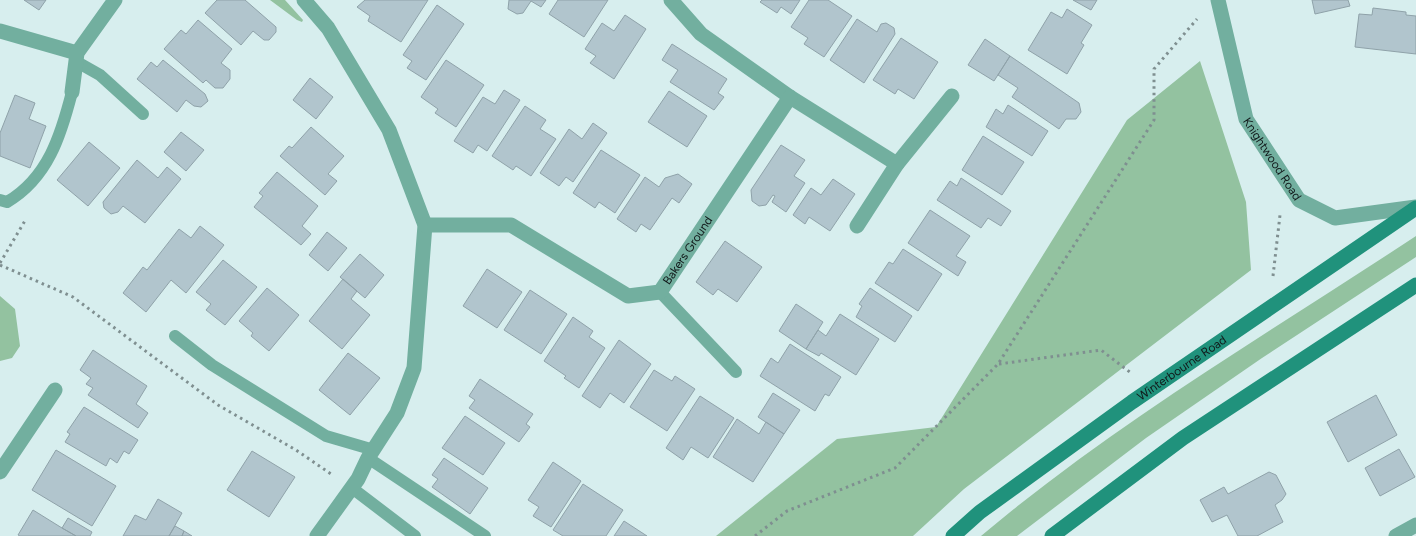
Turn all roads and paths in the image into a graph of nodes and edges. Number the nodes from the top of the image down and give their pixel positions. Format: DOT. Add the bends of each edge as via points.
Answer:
graph roads {
  1 [pos="115,0"];
  2 [pos="304,0"];
  3 [pos="671,0"];
  4 [pos="1218,0"];
  5 [pos="1202,14"];
  6 [pos="0,31"];
  7 [pos="77,58"];
  8 [pos="72,92"];
  9 [pos="952,96"];
  10 [pos="790,97"];
  11 [pos="143,114"];
  12 [pos="897,164"];
  13 [pos="0,200"];
  14 [pos="1299,200"];
  15 [pos="1416,207"];
  16 [pos="425,225"];
  17 [pos="857,226"];
  18 [pos="1272,279"];
  19 [pos="1416,285"];
  20 [pos="660,292"];
  21 [pos="175,336"];
  22 [pos="998,364"];
  23 [pos="736,372"];
  24 [pos="1136,376"];
  25 [pos="55,390"];
  26 [pos="371,454"];
  27 [pos="0,472"];
  28 [pos="352,488"];
  29 [pos="1416,525"];
  30 [pos="317,536"];
  31 [pos="415,536"];
  32 [pos="485,536"];
  33 [pos="755,536"];
  34 [pos="953,536"];
  35 [pos="1052,536"];
  36 [pos="1396,536"];
  1 -- 7 [label="street"];
  2 -- 16 [label="street" via="328,28 389,130"];
  3 -- 10 [label="street" via="701,34"];
  4 -- 14 [label="street, Knightwood Road" via="1246,119"];
  5 -- 22 [label="path" via="1154,69 1154,120"];
  6 -- 7 [label="street"];
  7 -- 8 [label="street"];
  7 -- 11 [label="lane"];
  8 -- 13 [label="lane" via="63,126 44,167 25,192 7,202"];
  9 -- 12 [label="street"];
  10 -- 12 [label="street"];
  10 -- 20 [label="street, Bakers Ground"];
  12 -- 17 [label="street"];
  14 -- 15 [label="street, Knightwood Road" via="1335,218"];
  14 -- 18 [label="path" via="1280,210"];
  15 -- 34 [label="main road, Winterbourne Road" via="1132,402 980,512"];
  16 -- 20 [label="street, Bakers Ground" via="512,225 628,296"];
  16 -- 26 [label="street" via="414,368 397,413"];
  19 -- 35 [label="main road" via="1183,438"];
  20 -- 23 [label="lane"];
  21 -- 26 [label="lane" via="212,365 326,436"];
  22 -- 24 [label="path" via="1102,350"];
  22 -- 33 [label="path" via="896,468 787,511"];
  25 -- 27 [label="street"];
  26 -- 28 [label="street"];
  26 -- 32 [label="lane"];
  28 -- 30 [label="street"];
  28 -- 31 [label="lane"];
  29 -- 36 [label="street"];
}
